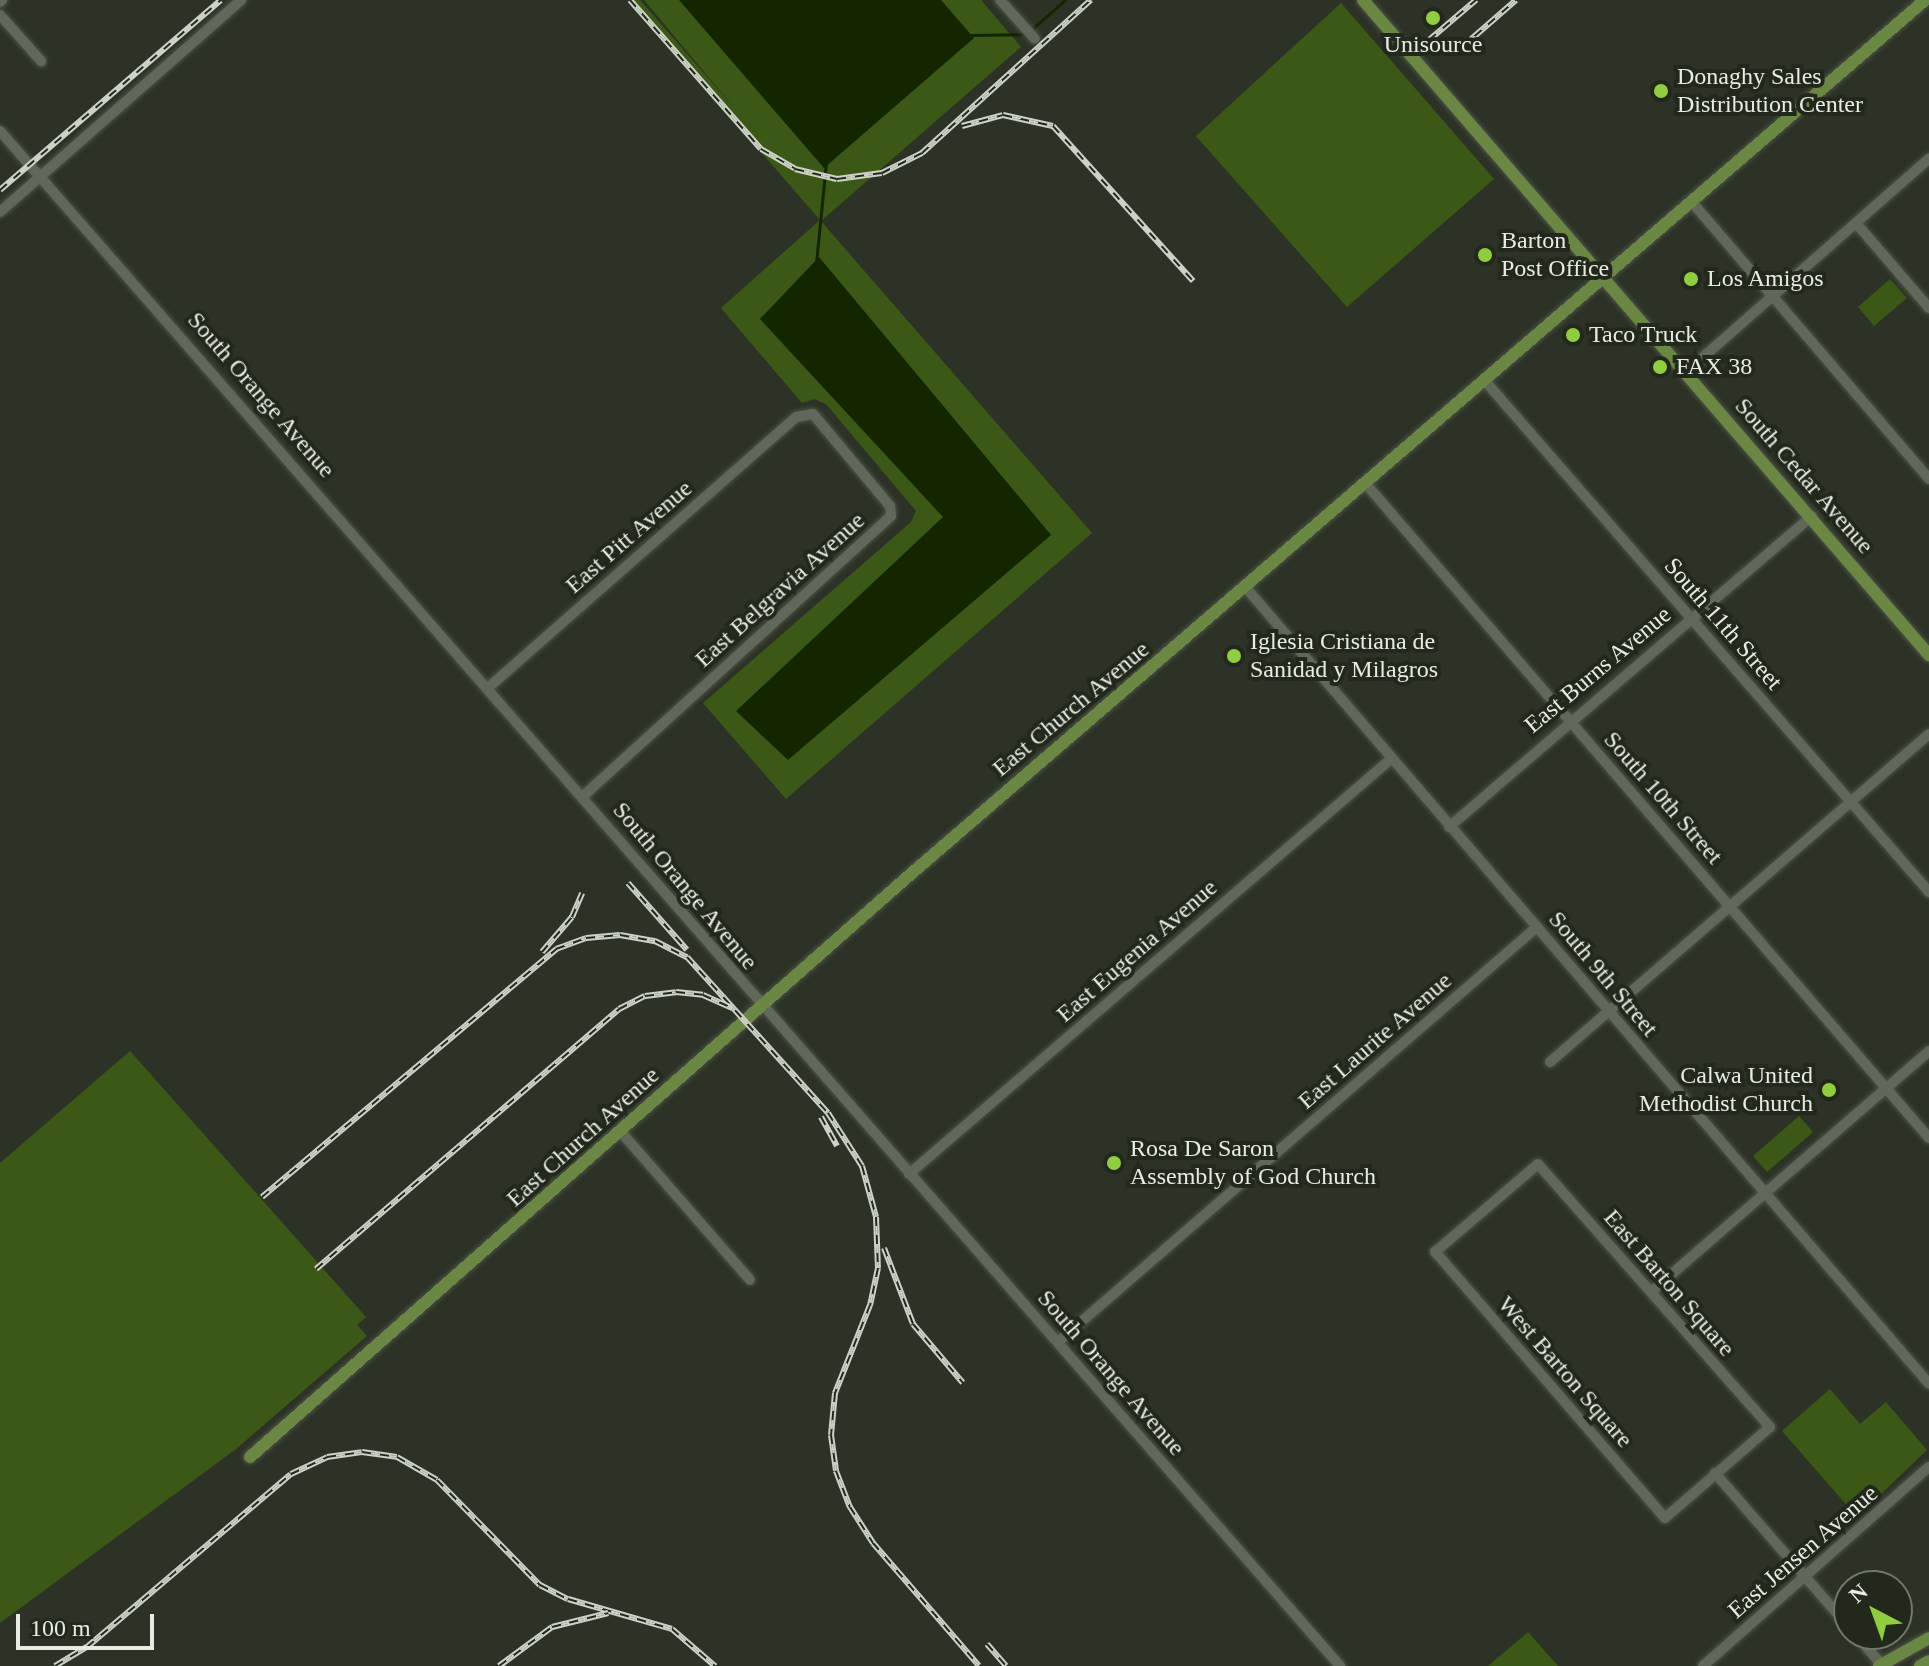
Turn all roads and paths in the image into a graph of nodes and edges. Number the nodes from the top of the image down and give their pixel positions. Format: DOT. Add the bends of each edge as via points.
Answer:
graph roads {
  1 [pos="241,0"];
  2 [pos="1000,0"];
  3 [pos="1363,0"];
  4 [pos="1925,0"];
  5 [pos="0,15"];
  6 [pos="1035,39"];
  7 [pos="41,61"];
  8 [pos="0,131"];
  9 [pos="1929,159"];
  10 [pos="40,177"];
  11 [pos="1691,201"];
  12 [pos="0,212"];
  13 [pos="1856,223"];
  14 [pos="1603,276"];
  15 [pos="1771,297"];
  16 [pos="1929,308"];
  17 [pos="1685,373"];
  18 [pos="1486,382"];
  19 [pos="796,417"];
  20 [pos="1929,479"];
  21 [pos="1366,484"];
  22 [pos="1812,516"];
  23 [pos="1247,589"];
  24 [pos="1691,618"];
  25 [pos="1929,655"];
  26 [pos="489,687"];
  27 [pos="1569,721"];
  28 [pos="1929,734"];
  29 [pos="1391,759"];
  30 [pos="584,795"];
  31 [pos="1853,801"];
  32 [pos="1449,827"];
  33 [pos="1929,892"];
  34 [pos="1732,907"];
  35 [pos="1537,927"];
  36 [pos="761,1008"];
  37 [pos="1607,1011"];
  38 [pos="1929,1051"];
  39 [pos="1550,1062"];
  40 [pos="1885,1089"];
  41 [pos="621,1132"];
  42 [pos="1929,1138"];
  43 [pos="1538,1164"];
  44 [pos="909,1174"];
  45 [pos="1765,1194"];
  46 [pos="750,1280"];
  47 [pos="1651,1292"];
  48 [pos="1058,1342"];
  49 [pos="1929,1384"];
  50 [pos="250,1457"];
  51 [pos="1929,1467"];
  52 [pos="1715,1473"];
  53 [pos="1805,1577"];
  54 [pos="1833,1609"];
  55 [pos="1929,1638"];
  56 [pos="1868,1650"];
  57 [pos="1929,1661"];
  58 [pos="1340,1666"];
  59 [pos="1703,1666"];
  60 [pos="1881,1666"];
  61 [pos="1920,1666"];
  1 -- 10 [label="street"];
  2 -- 6 [label="street"];
  3 -- 14 [label="main road, South Cedar Avenue"];
  4 -- 11 [label="main road, East Church Avenue"];
  5 -- 7 [label="street"];
  8 -- 10 [label="street, South Orange Avenue"];
  9 -- 13 [label="street"];
  10 -- 12 [label="street"];
  10 -- 26 [label="street, South Orange Avenue"];
  11 -- 14 [label="main road, East Church Avenue"];
  11 -- 15 [label="street"];
  13 -- 15 [label="street"];
  13 -- 16 [label="street"];
  14 -- 17 [label="main road, South Cedar Avenue"];
  14 -- 18 [label="main road, East Church Avenue"];
  15 -- 17 [label="street"];
  15 -- 20 [label="street"];
  17 -- 22 [label="main road, South Cedar Avenue"];
  18 -- 21 [label="main road, East Church Avenue"];
  18 -- 24 [label="street, South 11th Street"];
  19 -- 26 [label="street, East Pitt Avenue"];
  19 -- 30 [label="street, East Belgravia Avenue" via="813,414 890,506 891,516"];
  21 -- 23 [label="main road, East Church Avenue"];
  21 -- 27 [label="street, South 10th Street"];
  22 -- 24 [label="street, East Burns Avenue"];
  22 -- 25 [label="main road, South Cedar Avenue"];
  23 -- 29 [label="street, South 9th Street"];
  23 -- 36 [label="main road, East Church Avenue"];
  24 -- 27 [label="street, East Burns Avenue"];
  24 -- 31 [label="street, South 11th Street"];
  26 -- 30 [label="street, South Orange Avenue"];
  27 -- 32 [label="street, East Burns Avenue"];
  27 -- 34 [label="street, South 10th Street"];
  28 -- 31 [label="street"];
  29 -- 32 [label="street, South 9th Street"];
  29 -- 44 [label="street, East Eugenia Avenue"];
  30 -- 36 [label="street, South Orange Avenue"];
  31 -- 33 [label="street, South 11th Street"];
  31 -- 34 [label="street"];
  32 -- 35 [label="street, South 9th Street"];
  34 -- 37 [label="street"];
  34 -- 40 [label="street, South 10th Street"];
  35 -- 37 [label="street, South 9th Street"];
  35 -- 48 [label="street, East Laurite Avenue"];
  36 -- 41 [label="main road, East Church Avenue"];
  36 -- 44 [label="street, South Orange Avenue"];
  37 -- 39 [label="street"];
  37 -- 45 [label="street, South 9th Street"];
  38 -- 40 [label="street"];
  40 -- 42 [label="street, South 10th Street"];
  40 -- 45 [label="street"];
  41 -- 46 [label="street"];
  41 -- 50 [label="main road, East Church Avenue"];
  43 -- 47 [label="street, East Barton Square"];
  43 -- 52 [label="street, West Barton Square" via="1435,1252 1665,1518"];
  44 -- 48 [label="street, South Orange Avenue"];
  45 -- 47 [label="street"];
  45 -- 49 [label="street, South 9th Street"];
  47 -- 52 [label="street, East Barton Square" via="1770,1427"];
  48 -- 58 [label="street, South Orange Avenue"];
  51 -- 53 [label="street, East Jensen Avenue"];
  52 -- 53 [label="street"];
  53 -- 54 [label="street"];
  53 -- 59 [label="street, East Jensen Avenue"];
  55 -- 60 [label="main road"];
  56 -- 60 [label="street"];
  57 -- 61 [label="main road"];
}
